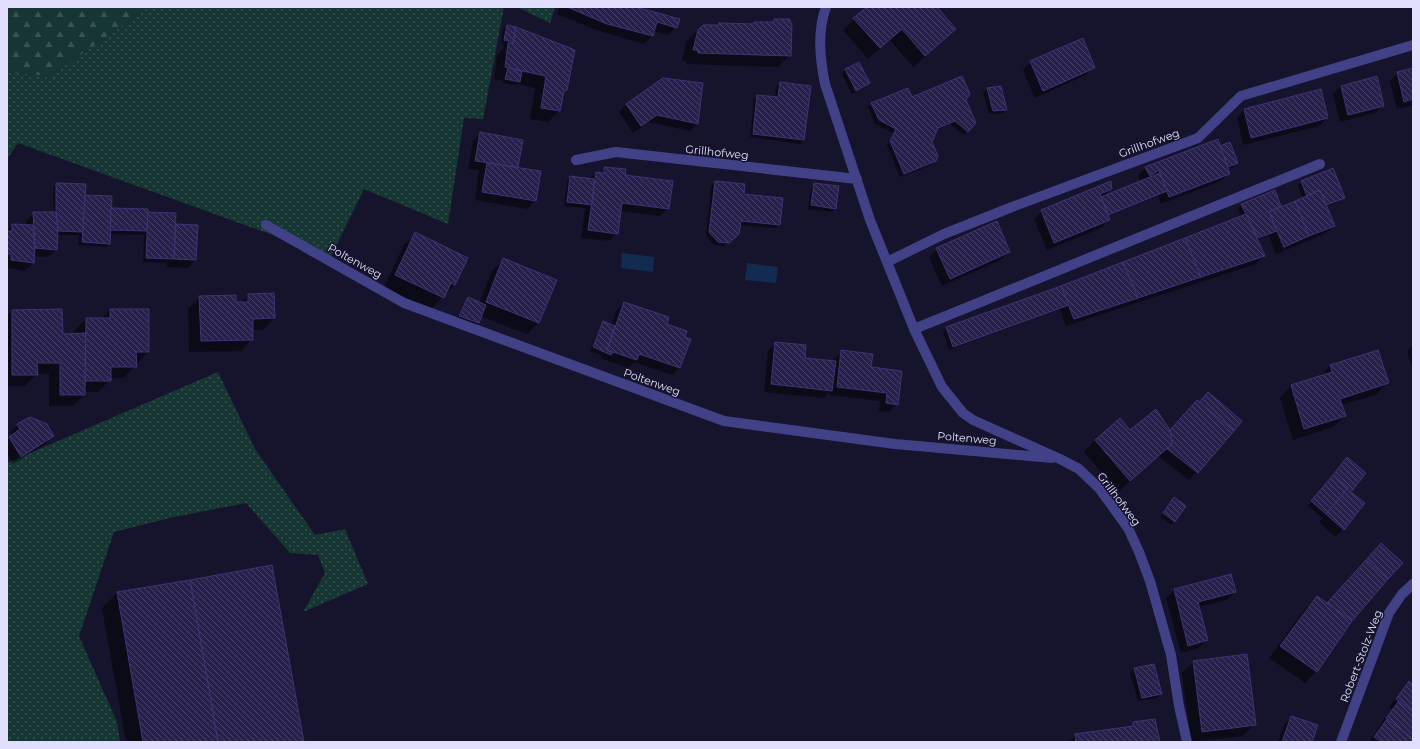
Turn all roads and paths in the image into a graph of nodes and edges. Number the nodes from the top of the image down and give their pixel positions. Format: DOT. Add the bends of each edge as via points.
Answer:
graph roads {
  1 [pos="826,7"];
  2 [pos="1413,45"];
  3 [pos="576,160"];
  4 [pos="1320,164"];
  5 [pos="857,179"];
  6 [pos="266,225"];
  7 [pos="886,262"];
  8 [pos="914,329"];
  9 [pos="1060,459"];
  10 [pos="1413,584"];
  11 [pos="1187,742"];
  12 [pos="1341,742"];
  1 -- 5 [label="street, Grillhofweg" via="820,45 822,70"];
  2 -- 7 [label="street, Grillhofweg" via="1241,96 1198,138 944,234"];
  3 -- 5 [label="street, Grillhofweg" via="616,152"];
  4 -- 8 [label="street"];
  5 -- 7 [label="street, Grillhofweg"];
  6 -- 9 [label="street, Poltenweg" via="404,302 724,421 895,444"];
  7 -- 8 [label="street, Grillhofweg"];
  8 -- 9 [label="street, Grillhofweg" via="942,387 963,413 973,420"];
  9 -- 11 [label="street, Grillhofweg" via="1092,481 1133,537 1150,581 1171,655"];
  10 -- 12 [label="street, Robert-Stolz-Weg" via="1402,594 1389,613"];
}
